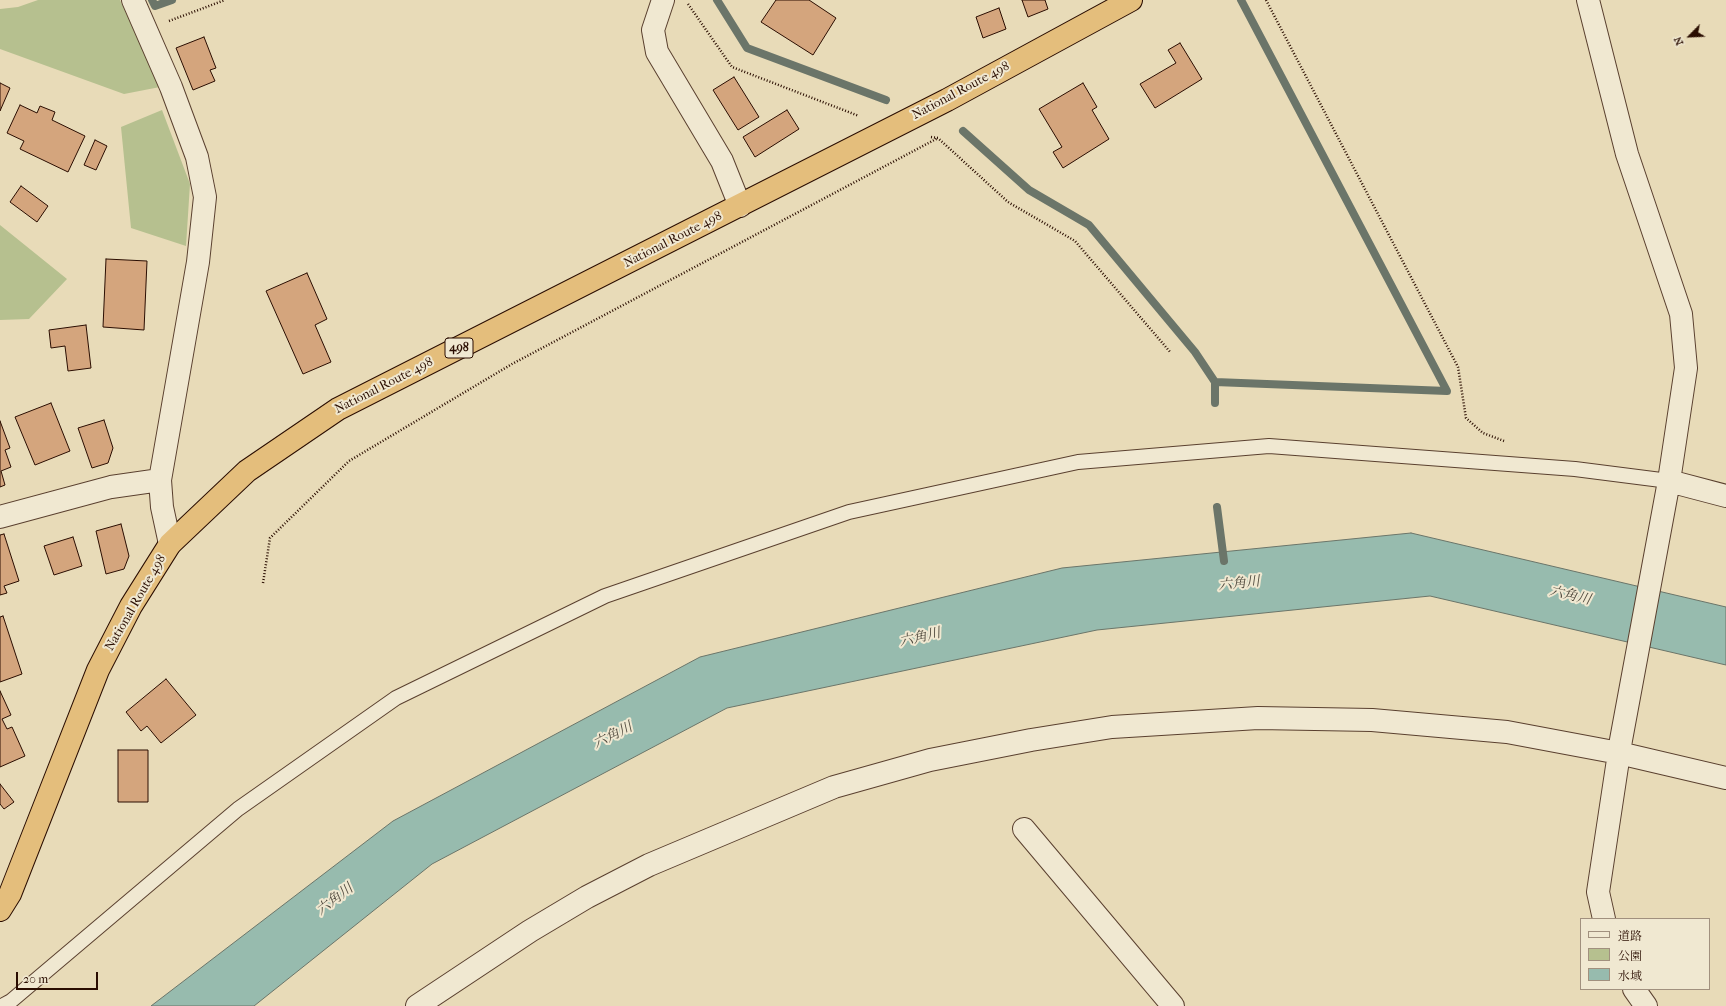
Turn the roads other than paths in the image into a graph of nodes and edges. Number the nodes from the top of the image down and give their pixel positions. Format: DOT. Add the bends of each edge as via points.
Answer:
graph roads {
  1 [pos="133,0"];
  2 [pos="663,0"];
  3 [pos="1131,0"];
  4 [pos="1588,0"];
  5 [pos="740,206"];
  6 [pos="160,480"];
  7 [pos="1667,489"];
  8 [pos="1726,496"];
  9 [pos="0,517"];
  10 [pos="170,544"];
  11 [pos="1620,747"];
  12 [pos="1726,778"];
  13 [pos="1024,829"];
  14 [pos="0,910"];
  15 [pos="1604,918"];
  16 [pos="1635,990"];
  17 [pos="2,1006"];
  18 [pos="417,1006"];
  19 [pos="1173,1006"];
  20 [pos="1646,1006"];
  1 -- 6 [label="street" via="171,87 197,157 205,197 198,262"];
  2 -- 5 [label="street" via="653,30 657,52 722,162"];
  3 -- 5 [label="highway, National Route 498 / 498"];
  4 -- 7 [label="street" via="1627,154 1682,314 1686,368"];
  5 -- 10 [label="highway, National Route 498 / 498" via="338,409 247,472"];
  6 -- 9 [label="street" via="111,487"];
  6 -- 10 [label="street" via="162,507"];
  7 -- 8 [label="street"];
  7 -- 11 [label="street"];
  7 -- 17 [label="lane" via="1575,469 1269,446 1078,462 848,512 605,596 396,698 238,809"];
  10 -- 14 [label="highway, National Route 498 / 498" via="131,606 98,670 10,894"];
  11 -- 12 [label="street"];
  11 -- 15 [label="street" via="1598,892"];
  11 -- 18 [label="street" via="1507,732 1372,720 1258,718 1112,727 930,760 834,787 649,865 587,897 530,931"];
  13 -- 19 [label="street"];
  16 -- 20 [label="street"];
}
